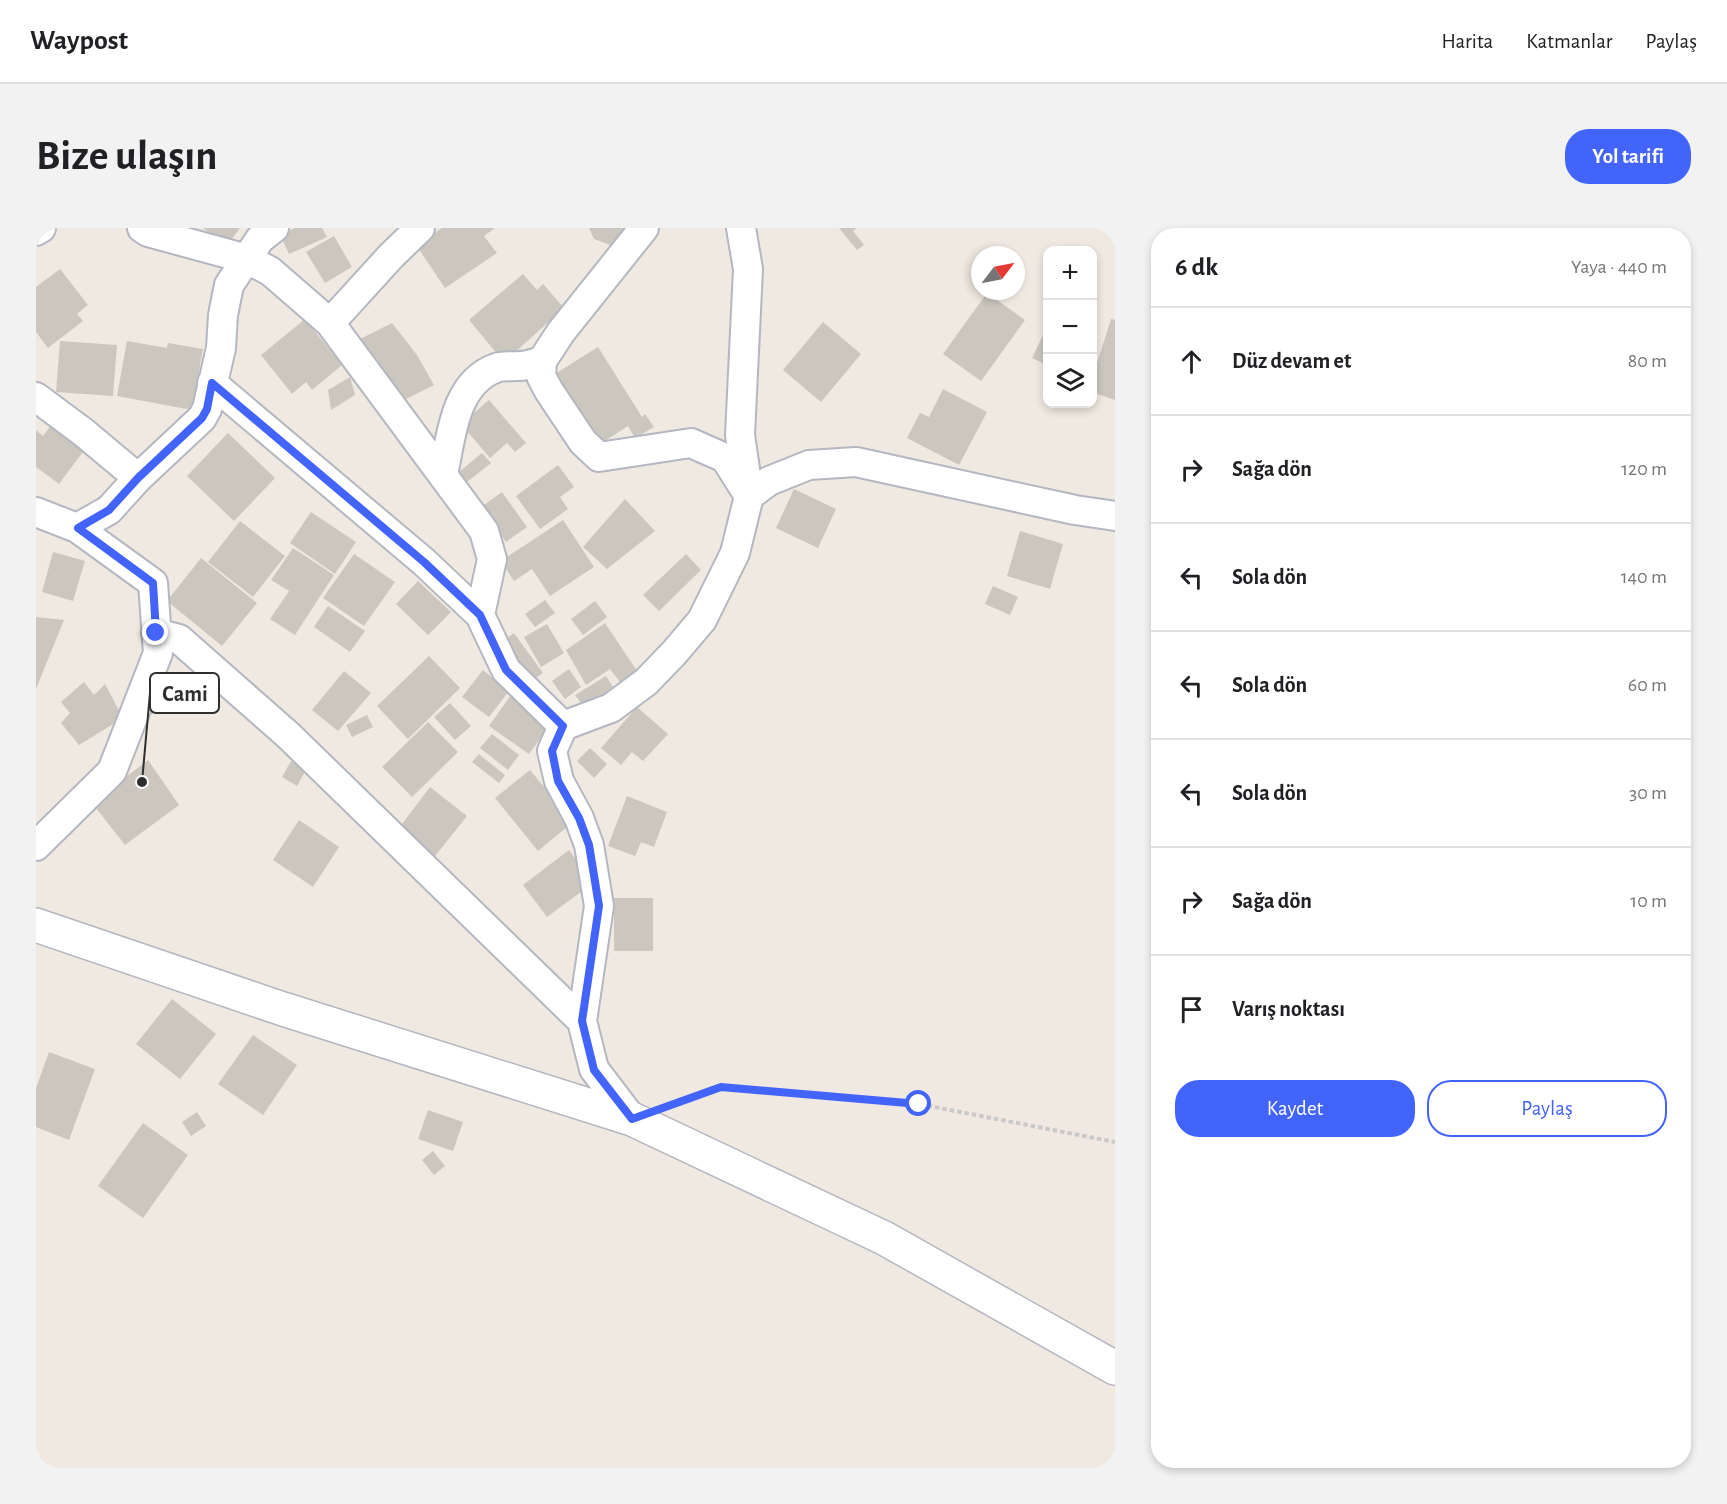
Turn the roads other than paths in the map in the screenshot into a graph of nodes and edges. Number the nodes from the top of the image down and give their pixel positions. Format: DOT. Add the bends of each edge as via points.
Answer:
graph roads {
  1 [pos="41,228"];
  2 [pos="142,228"];
  3 [pos="274,228"];
  4 [pos="420,228"];
  5 [pos="644,228"];
  6 [pos="741,228"];
  7 [pos="36,231"];
  8 [pos="247,259"];
  9 [pos="330,323"];
  10 [pos="542,361"];
  11 [pos="212,383"];
  12 [pos="36,397"];
  13 [pos="443,475"];
  14 [pos="138,478"];
  15 [pos="749,496"];
  16 [pos="36,512"];
  17 [pos="1115,516"];
  18 [pos="78,528"];
  19 [pos="480,615"];
  20 [pos="156,633"];
  21 [pos="563,726"];
  22 [pos="36,846"];
  23 [pos="36,925"];
  24 [pos="582,1021"];
  25 [pos="632,1119"];
  26 [pos="1115,1368"];
  1 -- 7 [label="street"];
  2 -- 8 [label="street"];
  3 -- 8 [label="street"];
  4 -- 9 [label="street"];
  5 -- 10 [label="street"];
  6 -- 15 [label="street" via="748,270 740,435"];
  8 -- 9 [label="street" via="270,271"];
  8 -- 11 [label="street" via="229,285"];
  9 -- 13 [label="street"];
  10 -- 13 [label="street" via="498,367 480,376 457,411"];
  10 -- 15 [label="street" via="541,376 549,391 583,442 599,457 691,443 725,458"];
  11 -- 14 [label="street" via="202,418"];
  11 -- 19 [label="street" via="424,562"];
  12 -- 14 [label="street"];
  13 -- 19 [label="street" via="484,531 492,559"];
  14 -- 18 [label="street" via="109,510"];
  15 -- 17 [label="street" via="769,481 809,465 856,462"];
  15 -- 21 [label="street" via="735,553 702,620 646,682 611,708"];
  16 -- 18 [label="street"];
  18 -- 20 [label="street" via="153,583"];
  19 -- 21 [label="street" via="506,670"];
  20 -- 22 [label="street" via="158,653 112,771"];
  20 -- 24 [label="street" via="179,639 288,735"];
  21 -- 24 [label="street" via="552,751 558,781 589,845 599,906"];
  23 -- 25 [label="street" via="283,1009"];
  24 -- 25 [label="street" via="594,1070"];
  25 -- 26 [label="street" via="884,1238"];
}
